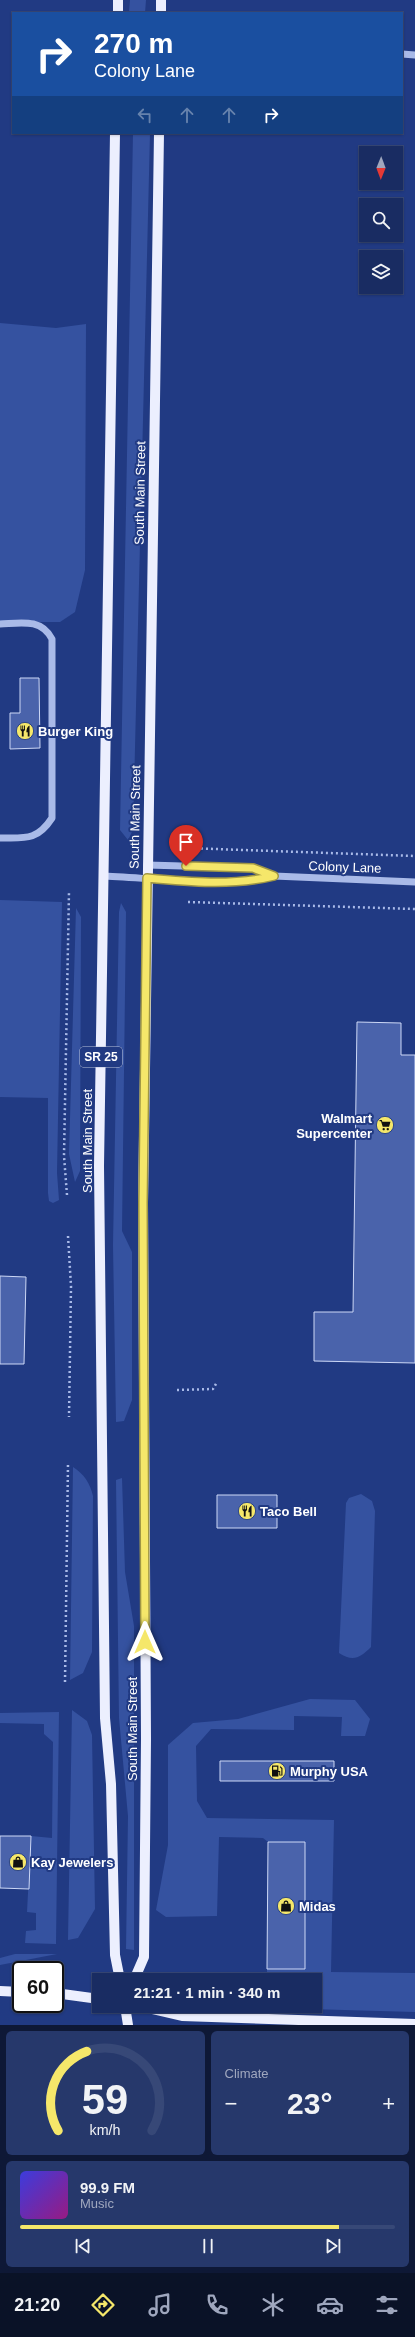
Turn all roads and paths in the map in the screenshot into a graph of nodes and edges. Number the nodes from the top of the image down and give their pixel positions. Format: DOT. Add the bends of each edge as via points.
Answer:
graph roads {
  1 [pos="118,0"];
  2 [pos="162,0"];
  3 [pos="118,12"];
  4 [pos="161,12"];
  5 [pos="403,54"];
  6 [pos="415,54"];
  7 [pos="115,134"];
  8 [pos="159,134"];
  9 [pos="0,624"];
  10 [pos="0,838"];
  11 [pos="415,856"];
  12 [pos="186,859"];
  13 [pos="147,865"];
  14 [pos="104,876"];
  15 [pos="274,876"];
  16 [pos="147,878"];
  17 [pos="415,882"];
  18 [pos="70,891"];
  19 [pos="188,902"];
  20 [pos="415,909"];
  21 [pos="67,1195"];
  22 [pos="68,1236"];
  23 [pos="217,1382"];
  24 [pos="177,1390"];
  25 [pos="69,1417"];
  26 [pos="68,1463"];
  27 [pos="65,1682"];
  28 [pos="118,1973"];
  29 [pos="137,1973"];
  30 [pos="0,1991"];
  31 [pos="12,1992"];
  32 [pos="64,1995"];
  33 [pos="92,1998"];
  34 [pos="126,2013"];
  35 [pos="169,2013"];
  36 [pos="415,2024"];
  37 [pos="128,2025"];
  1 -- 3 [label="main road"];
  2 -- 4 [label="main road"];
  5 -- 6 [label="street"];
  7 -- 14 [label="main road, South Main Street / SR 25"];
  8 -- 13 [label="main road, South Main Street"];
  9 -- 10 [label="street" via="38,624 47,630 52,639 52,818 44,829 30,838"];
  11 -- 12 [label="path" via="186,848"];
  13 -- 15 [label="street, Colony Lane" via="253,868"];
  13 -- 16 [label="main road, South Main Street"];
  14 -- 16 [label="street, Colony Lane"];
  14 -- 28 [label="main road, South Main Street / SR 25" via="99,1174 104,1688 111,1784 114,1955"];
  15 -- 16 [label="street, Colony Lane" via="252,881 186,882"];
  15 -- 17 [label="street, Colony Lane"];
  16 -- 29 [label="main road, South Main Street" via="143,1203 146,1739 144,1957"];
  18 -- 21 [label="path" via="64,1156"];
  19 -- 20 [label="path"];
  22 -- 25 [label="path" via="71,1286"];
  23 -- 24 [label="path" via="213,1389"];
  26 -- 27 [label="path"];
  30 -- 31 [label="main road"];
  32 -- 33 [label="main road"];
  34 -- 37 [label="main road"];
  35 -- 36 [label="main road" via="182,2016"];
}
